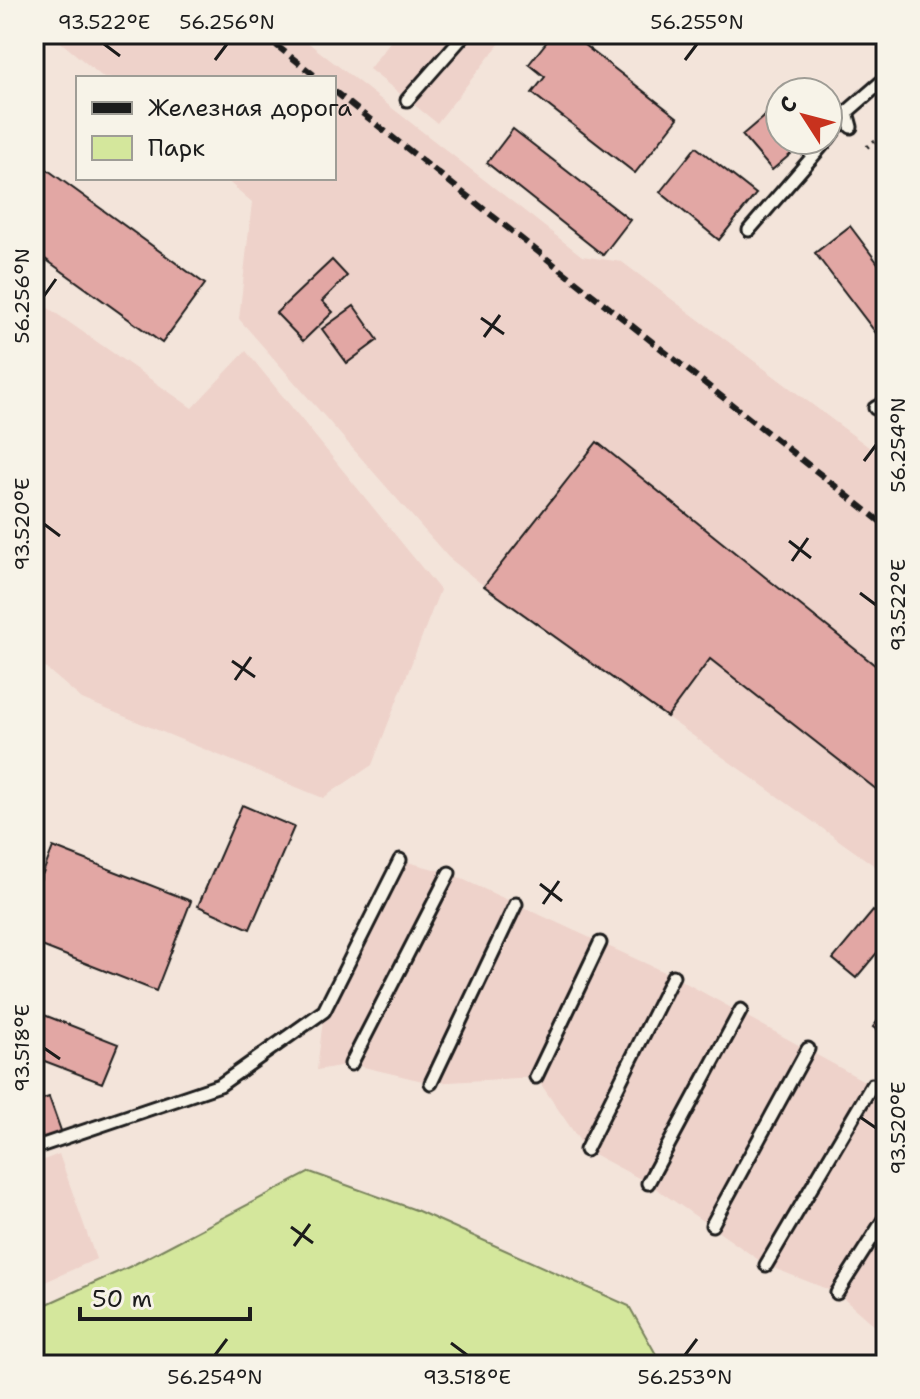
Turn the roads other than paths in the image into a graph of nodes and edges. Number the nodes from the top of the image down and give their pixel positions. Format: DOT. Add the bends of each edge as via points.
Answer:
graph roads {
  1 [pos="465,34"];
  2 [pos="886,78"];
  3 [pos="407,100"];
  4 [pos="847,112"];
  5 [pos="844,116"];
  6 [pos="851,127"];
  7 [pos="812,156"];
  8 [pos="749,230"];
  9 [pos="886,402"];
  10 [pos="875,408"];
  11 [pos="400,860"];
  12 [pos="449,873"];
  13 [pos="516,904"];
  14 [pos="600,943"];
  15 [pos="673,976"];
  16 [pos="741,1010"];
  17 [pos="808,1049"];
  18 [pos="351,1064"];
  19 [pos="536,1077"];
  20 [pos="431,1083"];
  21 [pos="872,1085"];
  22 [pos="34,1148"];
  23 [pos="586,1150"];
  24 [pos="648,1183"];
  25 [pos="886,1216"];
  26 [pos="712,1225"];
  27 [pos="766,1265"];
  28 [pos="837,1293"];
  1 -- 3 [label="lane"];
  2 -- 4 [label="lane"];
  4 -- 5 [label="lane"];
  4 -- 6 [label="lane"];
  7 -- 8 [label="lane"];
  9 -- 10 [label="lane"];
  11 -- 22 [label="lane" via="324,1011 220,1085"];
  12 -- 18 [label="lane"];
  13 -- 20 [label="lane"];
  14 -- 19 [label="lane"];
  15 -- 23 [label="lane"];
  16 -- 24 [label="lane"];
  17 -- 26 [label="lane"];
  21 -- 27 [label="lane"];
  25 -- 28 [label="lane"];
}
